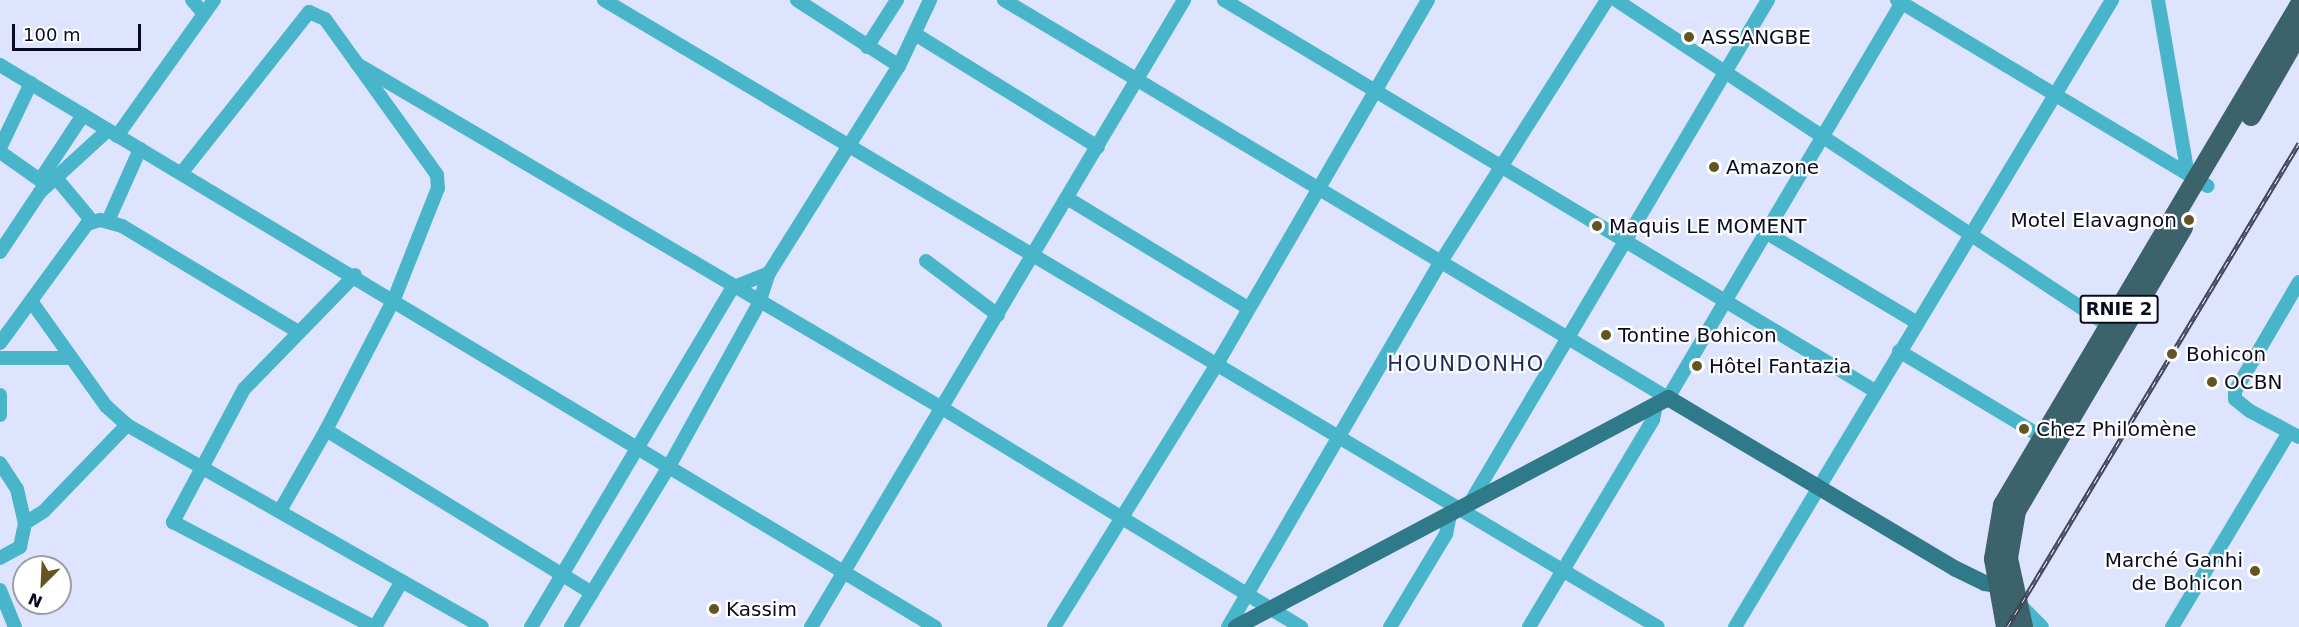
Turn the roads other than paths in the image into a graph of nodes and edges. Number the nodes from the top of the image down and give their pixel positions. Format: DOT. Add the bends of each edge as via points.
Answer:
graph roads {
  1 [pos="192,0"];
  2 [pos="214,0"];
  3 [pos="604,0"];
  4 [pos="797,0"];
  5 [pos="897,0"];
  6 [pos="930,0"];
  7 [pos="1004,0"];
  8 [pos="1184,0"];
  9 [pos="1224,0"];
  10 [pos="1428,0"];
  11 [pos="1607,0"];
  12 [pos="1616,0"];
  13 [pos="1768,0"];
  14 [pos="2112,0"];
  15 [pos="2158,0"];
  16 [pos="1901,1"];
  17 [pos="2299,6"];
  18 [pos="204,14"];
  19 [pos="2299,33"];
  20 [pos="915,34"];
  21 [pos="867,47"];
  22 [pos="357,64"];
  23 [pos="0,65"];
  24 [pos="899,66"];
  25 [pos="2272,67"];
  26 [pos="1725,71"];
  27 [pos="1136,79"];
  28 [pos="32,83"];
  29 [pos="1376,86"];
  30 [pos="2054,94"];
  31 [pos="83,115"];
  32 [pos="113,133"];
  33 [pos="1823,136"];
  34 [pos="853,144"];
  35 [pos="1098,147"];
  36 [pos="140,148"];
  37 [pos="0,150"];
  38 [pos="1502,163"];
  39 [pos="183,171"];
  40 [pos="2198,178"];
  41 [pos="48,182"];
  42 [pos="1318,187"];
  43 [pos="1068,198"];
  44 [pos="92,221"];
  45 [pos="108,221"];
  46 [pos="1767,233"];
  47 [pos="1625,237"];
  48 [pos="1968,237"];
  49 [pos="0,252"];
  50 [pos="1033,255"];
  51 [pos="927,261"];
  52 [pos="1442,261"];
  53 [pos="769,273"];
  54 [pos="355,275"];
  55 [pos="2299,282"];
  56 [pos="732,288"];
  57 [pos="394,299"];
  58 [pos="31,301"];
  59 [pos="1729,301"];
  60 [pos="759,303"];
  61 [pos="1248,308"];
  62 [pos="998,315"];
  63 [pos="1916,322"];
  64 [pos="2114,330"];
  65 [pos="297,332"];
  66 [pos="1566,333"];
  67 [pos="0,343"];
  68 [pos="1899,351"];
  69 [pos="0,358"];
  70 [pos="70,358"];
  71 [pos="1217,364"];
  72 [pos="1875,391"];
  73 [pos="0,395"];
  74 [pos="1662,401"];
  75 [pos="942,408"];
  76 [pos="0,415"];
  77 [pos="127,425"];
  78 [pos="326,430"];
  79 [pos="2294,434"];
  80 [pos="1338,437"];
  81 [pos="2042,437"];
  82 [pos="634,451"];
  83 [pos="0,463"];
  84 [pos="202,466"];
  85 [pos="667,470"];
  86 [pos="1818,488"];
  87 [pos="281,509"];
  88 [pos="1460,509"];
  89 [pos="1119,520"];
  90 [pos="25,523"];
  91 [pos="0,558"];
  92 [pos="844,571"];
  93 [pos="1564,572"];
  94 [pos="561,576"];
  95 [pos="402,581"];
  96 [pos="0,590"];
  97 [pos="2011,592"];
  98 [pos="592,593"];
  99 [pos="1246,595"];
  100 [pos="1267,609"];
  101 [pos="460,614"];
  102 [pos="2176,626"];
  103 [pos="15,627"];
  104 [pos="375,627"];
  105 [pos="453,627"];
  106 [pos="482,627"];
  107 [pos="531,627"];
  108 [pos="571,627"];
  109 [pos="810,627"];
  110 [pos="935,627"];
  111 [pos="1054,627"];
  112 [pos="1228,627"];
  113 [pos="1236,627"];
  114 [pos="1300,627"];
  115 [pos="1390,627"];
  116 [pos="1529,627"];
  117 [pos="1658,627"];
  118 [pos="1735,627"];
  119 [pos="2006,627"];
  120 [pos="2023,627"];
  121 [pos="2042,627"];
  1 -- 18 [label="street"];
  2 -- 18 [label="street"];
  3 -- 34 [label="street"];
  4 -- 21 [label="street"];
  5 -- 21 [label="street"];
  6 -- 20 [label="street"];
  7 -- 27 [label="street"];
  8 -- 27 [label="street"];
  9 -- 29 [label="street"];
  10 -- 29 [label="street"];
  11 -- 38 [label="street"];
  12 -- 26 [label="street"];
  13 -- 26 [label="street"];
  14 -- 30 [label="street"];
  15 -- 40 [label="street"];
  16 -- 30 [label="street"];
  16 -- 33 [label="street"];
  17 -- 25 [label="highway, RNIE 2"];
  18 -- 32 [label="street"];
  19 -- 25 [label="highway, RNIE 2"];
  20 -- 24 [label="street"];
  20 -- 35 [label="street"];
  21 -- 24 [label="street"];
  22 -- 39 [label="street" via="325,19 309,12"];
  22 -- 56 [label="street"];
  22 -- 57 [label="street" via="437,175 438,199"];
  23 -- 28 [label="street"];
  24 -- 34 [label="street"];
  25 -- 40 [label="highway, RNIE 2"];
  26 -- 33 [label="street"];
  26 -- 47 [label="street"];
  27 -- 35 [label="street"];
  27 -- 42 [label="street"];
  28 -- 31 [label="street"];
  28 -- 37 [label="street"];
  29 -- 38 [label="street"];
  29 -- 42 [label="street"];
  30 -- 40 [label="street"];
  30 -- 48 [label="street"];
  31 -- 32 [label="street"];
  31 -- 41 [label="street"];
  32 -- 36 [label="street"];
  32 -- 41 [label="street"];
  33 -- 46 [label="street"];
  33 -- 48 [label="street"];
  34 -- 50 [label="street"];
  34 -- 53 [label="street"];
  35 -- 43 [label="street"];
  36 -- 39 [label="street"];
  36 -- 45 [label="street"];
  37 -- 41 [label="street"];
  38 -- 47 [label="street"];
  38 -- 52 [label="street"];
  39 -- 54 [label="street"];
  40 -- 64 [label="highway, RNIE 2"];
  41 -- 44 [label="street"];
  41 -- 49 [label="street"];
  42 -- 52 [label="street"];
  42 -- 61 [label="street"];
  43 -- 50 [label="street"];
  43 -- 61 [label="street"];
  44 -- 45 [label="street"];
  44 -- 58 [label="street"];
  45 -- 65 [label="street"];
  46 -- 59 [label="street"];
  46 -- 63 [label="street"];
  47 -- 59 [label="street"];
  47 -- 66 [label="street"];
  48 -- 63 [label="street"];
  48 -- 64 [label="street"];
  50 -- 62 [label="street"];
  50 -- 71 [label="street"];
  51 -- 62 [label="street"];
  52 -- 66 [label="street"];
  52 -- 80 [label="street"];
  53 -- 56 [label="street"];
  53 -- 60 [label="street"];
  54 -- 57 [label="street"];
  54 -- 65 [label="street"];
  55 -- 79 [label="street" via="2235,391 2235,399 2250,411"];
  56 -- 60 [label="street"];
  56 -- 82 [label="street"];
  57 -- 78 [label="street"];
  57 -- 82 [label="street"];
  58 -- 67 [label="street"];
  58 -- 70 [label="street"];
  59 -- 72 [label="street"];
  59 -- 74 [label="street"];
  60 -- 75 [label="street"];
  60 -- 85 [label="street"];
  61 -- 71 [label="street"];
  62 -- 75 [label="street"];
  63 -- 68 [label="street"];
  64 -- 81 [label="highway, RNIE 2"];
  64 -- 97 [label="highway, RNIE 2" via="2016,511 2008,543"];
  65 -- 84 [label="street" via="244,389"];
  66 -- 74 [label="street"];
  66 -- 88 [label="street"];
  68 -- 72 [label="street"];
  68 -- 81 [label="street"];
  69 -- 70 [label="street"];
  70 -- 77 [label="street"];
  71 -- 80 [label="street"];
  71 -- 89 [label="street"];
  72 -- 86 [label="street"];
  73 -- 76 [label="street"];
  74 -- 86 [label="main road"];
  74 -- 88 [label="main road"];
  74 -- 93 [label="street"];
  75 -- 89 [label="street"];
  75 -- 92 [label="street"];
  77 -- 84 [label="street"];
  77 -- 90 [label="street" via="44,511"];
  78 -- 87 [label="street"];
  78 -- 94 [label="street"];
  79 -- 102 [label="street"];
  80 -- 88 [label="street"];
  80 -- 99 [label="street"];
  81 -- 97 [label="highway, RNIE 2" via="1997,521"];
  82 -- 85 [label="street"];
  82 -- 94 [label="street"];
  83 -- 90 [label="street" via="17,489"];
  84 -- 87 [label="street"];
  84 -- 104 [label="street" via="174,524"];
  85 -- 92 [label="street"];
  85 -- 98 [label="street"];
  86 -- 97 [label="main road"];
  86 -- 118 [label="street"];
  87 -- 95 [label="street"];
  88 -- 93 [label="street"];
  88 -- 100 [label="main road"];
  88 -- 115 [label="street"];
  89 -- 99 [label="street"];
  89 -- 111 [label="street"];
  90 -- 91 [label="street" via="20,547"];
  92 -- 109 [label="street"];
  92 -- 110 [label="street"];
  93 -- 116 [label="street"];
  93 -- 117 [label="street"];
  94 -- 98 [label="street"];
  94 -- 107 [label="street"];
  95 -- 101 [label="street"];
  95 -- 104 [label="street"];
  96 -- 103 [label="street"];
  97 -- 119 [label="highway, RNIE 2"];
  97 -- 120 [label="highway, RNIE 2"];
  97 -- 121 [label="street"];
  98 -- 108 [label="street"];
  99 -- 100 [label="street"];
  99 -- 112 [label="street"];
  100 -- 113 [label="main road"];
  100 -- 114 [label="street"];
  101 -- 105 [label="street"];
  101 -- 106 [label="street"];
}
